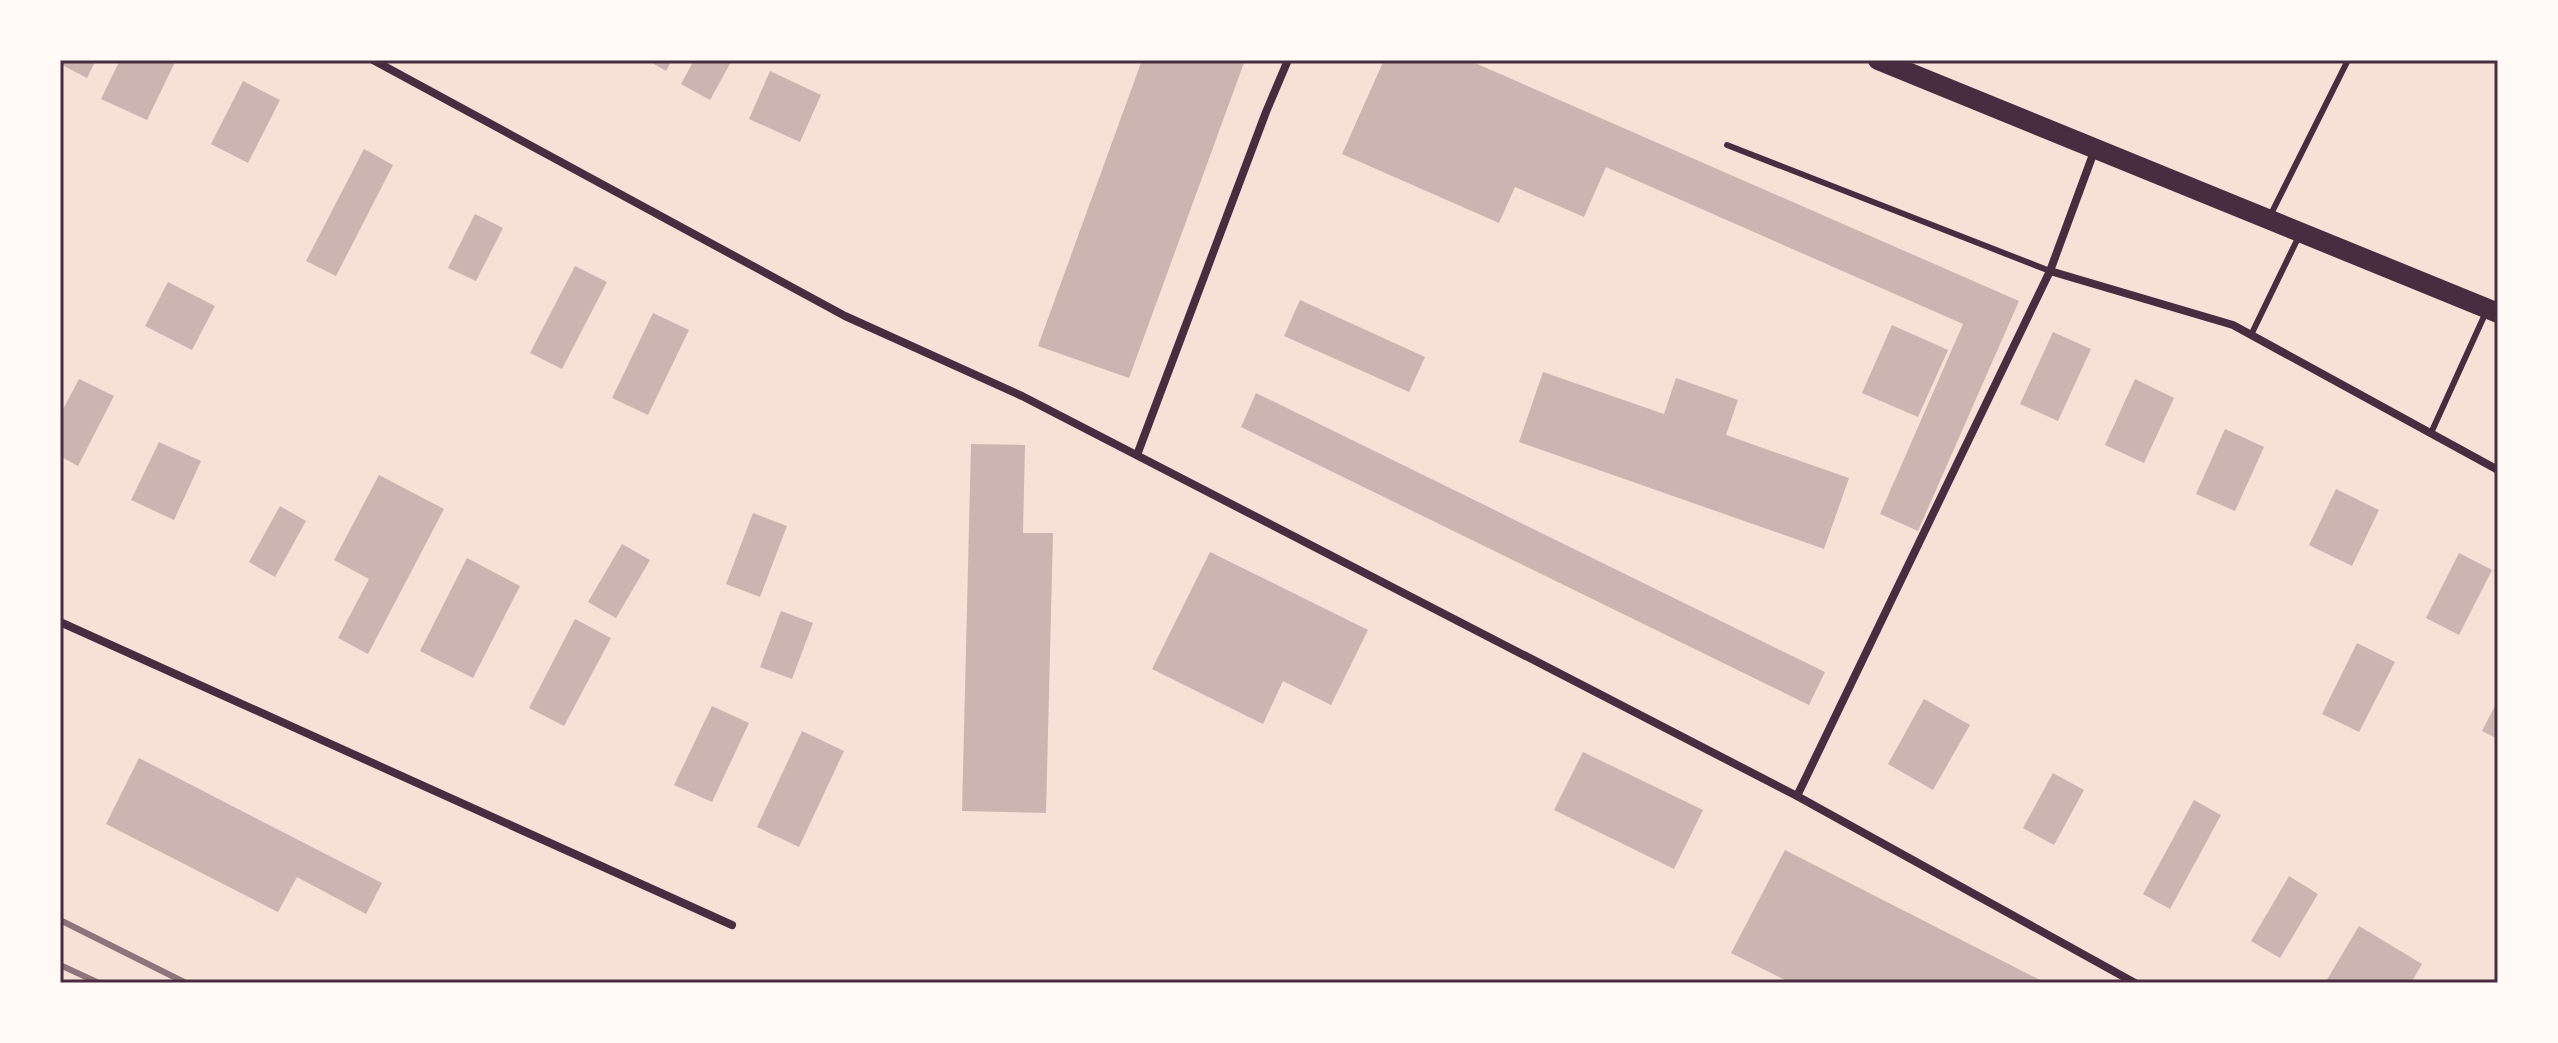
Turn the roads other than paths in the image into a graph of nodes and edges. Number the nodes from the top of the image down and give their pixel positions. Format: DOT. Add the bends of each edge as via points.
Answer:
graph roads {
  1 [pos="373,60"];
  2 [pos="1288,60"];
  3 [pos="1878,60"];
  4 [pos="2348,60"];
  5 [pos="1727,145"];
  6 [pos="2095,148"];
  7 [pos="2269,220"];
  8 [pos="2301,232"];
  9 [pos="2050,271"];
  10 [pos="2493,311"];
  11 [pos="2251,335"];
  12 [pos="2431,433"];
  13 [pos="1137,455"];
  14 [pos="2498,470"];
  15 [pos="60,622"];
  16 [pos="1797,796"];
  17 [pos="732,925"];
  18 [pos="2135,983"];
  1 -- 13 [label="street" via="845,316"];
  2 -- 13 [label="street"];
  3 -- 6 [label="main road"];
  4 -- 7 [label="lane"];
  5 -- 9 [label="lane"];
  6 -- 7 [label="main road"];
  6 -- 9 [label="street"];
  7 -- 8 [label="main road"];
  8 -- 10 [label="main road"];
  8 -- 11 [label="lane"];
  9 -- 11 [label="street" via="2233,325"];
  9 -- 16 [label="street"];
  10 -- 12 [label="lane"];
  11 -- 12 [label="street"];
  12 -- 14 [label="street"];
  13 -- 16 [label="street"];
  15 -- 17 [label="street"];
  16 -- 18 [label="street"];
}
